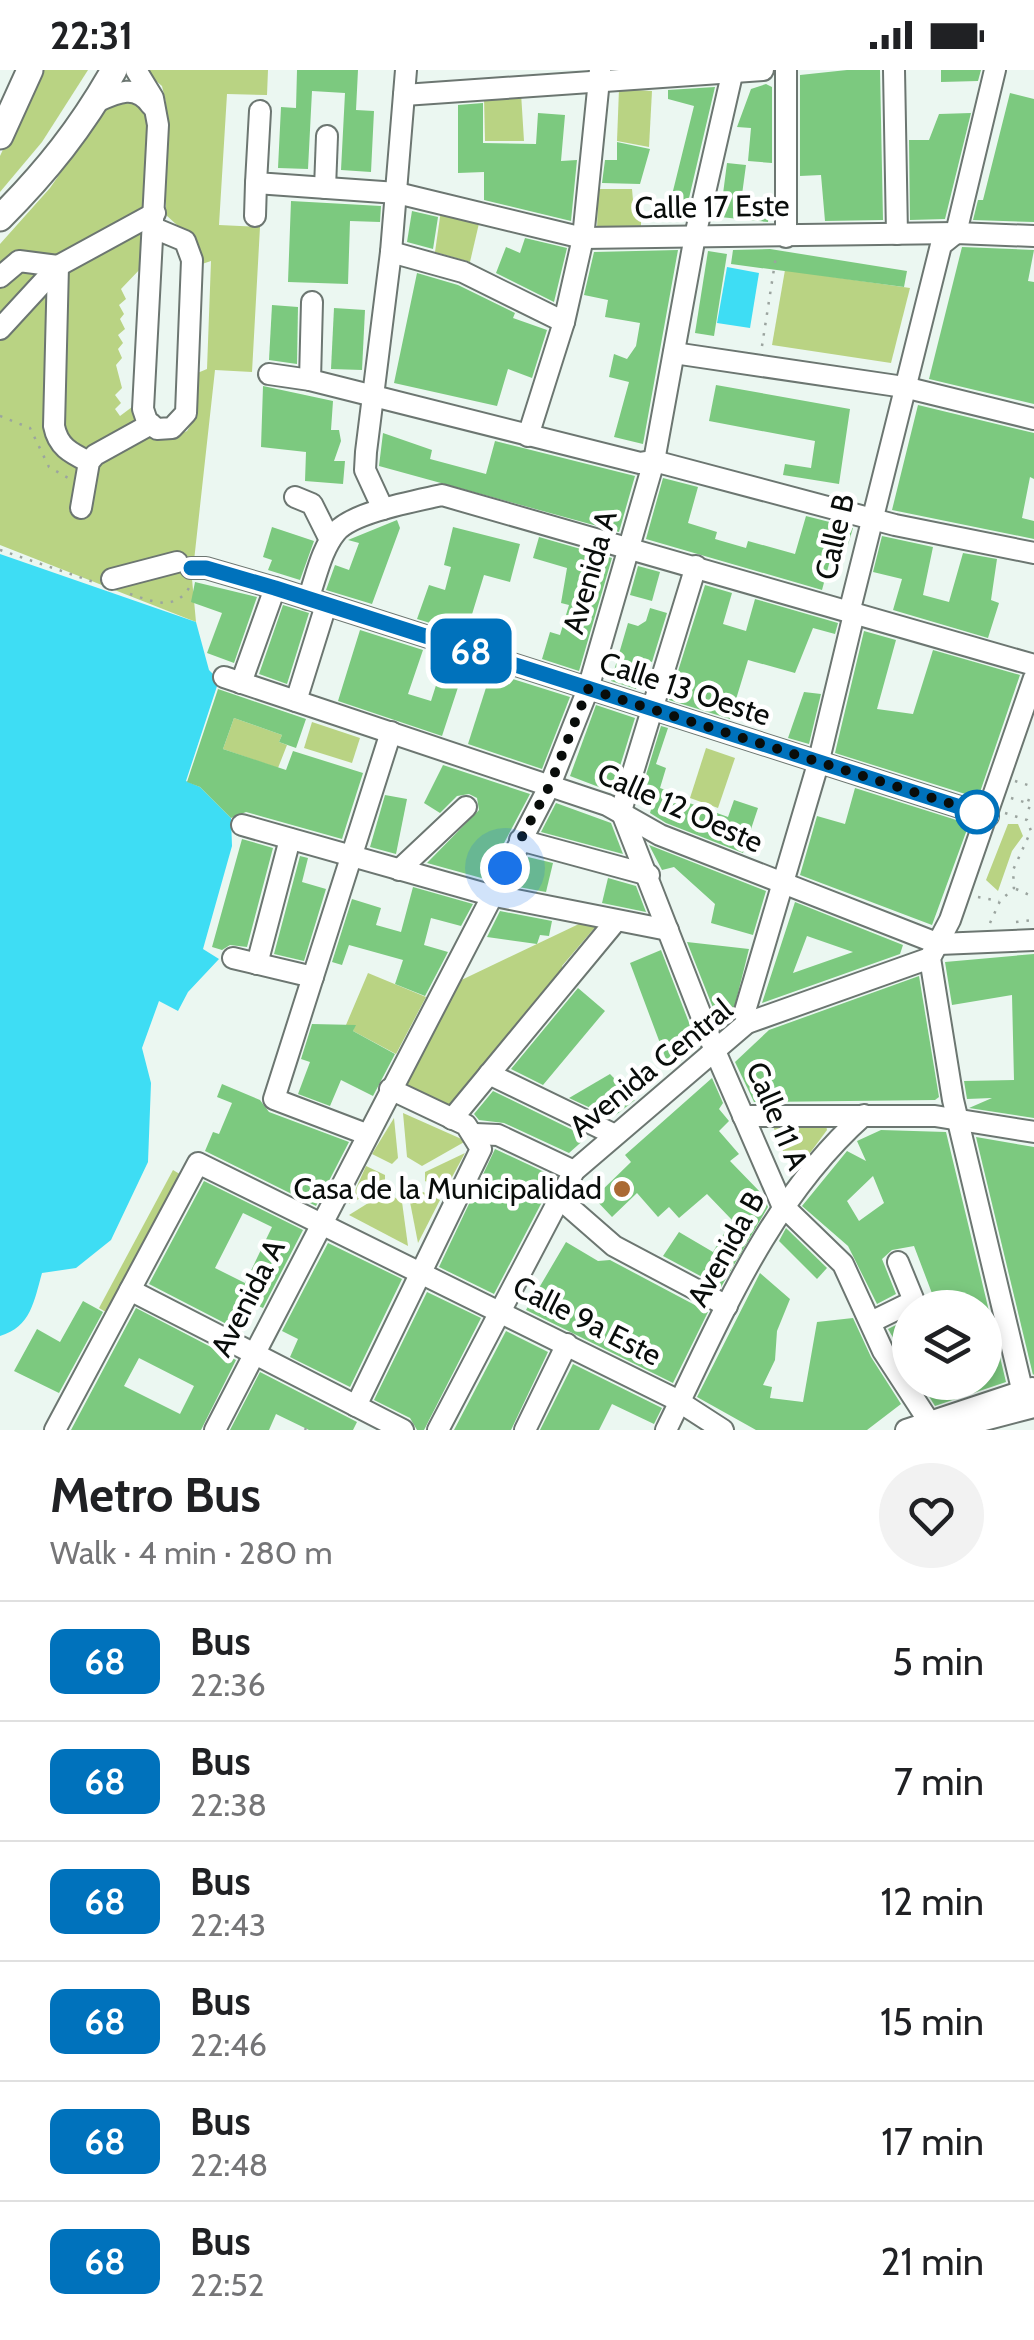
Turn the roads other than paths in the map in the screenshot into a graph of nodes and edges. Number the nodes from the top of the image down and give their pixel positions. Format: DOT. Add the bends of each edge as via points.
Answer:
graph roads {
  1 [pos="30,70"];
  2 [pos="114,70"];
  3 [pos="136,70"];
  4 [pos="406,70"];
  5 [pos="763,70"];
  6 [pos="786,70"];
  7 [pos="894,70"];
  8 [pos="995,70"];
  9 [pos="733,71"];
  10 [pos="600,76"];
  11 [pos="404,94"];
  12 [pos="96,102"];
  13 [pos="153,108"];
  14 [pos="260,111"];
  15 [pos="0,136"];
  16 [pos="326,136"];
  17 [pos="256,183"];
  18 [pos="325,188"];
  19 [pos="397,193"];
  20 [pos="254,216"];
  21 [pos="0,218"];
  22 [pos="154,221"];
  23 [pos="956,233"];
  24 [pos="897,234"];
  25 [pos="694,236"];
  26 [pos="1034,236"];
  27 [pos="582,238"];
  28 [pos="782,240"];
  29 [pos="391,252"];
  30 [pos="58,266"];
  31 [pos="0,278"];
  32 [pos="312,302"];
  33 [pos="564,322"];
  34 [pos="0,329"];
  35 [pos="674,353"];
  36 [pos="270,374"];
  37 [pos="310,380"];
  38 [pos="904,387"];
  39 [pos="373,393"];
  40 [pos="1034,419"];
  41 [pos="150,424"];
  42 [pos="528,436"];
  43 [pos="654,461"];
  44 [pos="89,462"];
  45 [pos="295,497"];
  46 [pos="81,508"];
  47 [pos="383,510"];
  48 [pos="870,516"];
  49 [pos="330,540"];
  50 [pos="627,546"];
  51 [pos="1034,553"];
  52 [pos="696,566"];
  53 [pos="112,578"];
  54 [pos="275,588"];
  55 [pos="317,602"];
  56 [pos="850,609"];
  57 [pos="1034,665"];
  58 [pos="1034,678"];
  59 [pos="588,689"];
  60 [pos="296,701"];
  61 [pos="653,710"];
  62 [pos="392,732"];
  63 [pos="818,764"];
  64 [pos="550,785"];
  65 [pos="466,807"];
  66 [pos="621,811"];
  67 [pos="996,814"];
  68 [pos="242,825"];
  69 [pos="290,839"];
  70 [pos="520,840"];
  71 [pos="352,857"];
  72 [pos="399,870"];
  73 [pos="648,875"];
  74 [pos="784,886"];
  75 [pos="490,895"];
  76 [pos="615,922"];
  77 [pos="668,930"];
  78 [pos="1034,940"];
  79 [pos="934,951"];
  80 [pos="233,958"];
  81 [pos="257,964"];
  82 [pos="313,978"];
  83 [pos="747,1022"];
  84 [pos="715,1051"];
  85 [pos="489,1074"];
  86 [pos="390,1088"];
  87 [pos="864,1114"];
  88 [pos="744,1116"];
  89 [pos="452,1118"];
  90 [pos="961,1120"];
  91 [pos="1034,1132"];
  92 [pos="366,1134"];
  93 [pos="476,1134"];
  94 [pos="613,1134"];
  95 [pos="574,1171"];
  96 [pos="559,1198"];
  97 [pos="782,1206"];
  98 [pos="322,1220"];
  99 [pos="898,1262"];
  100 [pos="420,1271"];
  101 [pos="130,1290"];
  102 [pos="726,1306"];
  103 [pos="499,1309"];
  104 [pos="872,1322"];
  105 [pos="567,1344"];
  106 [pos="253,1354"];
  107 [pos="1028,1388"];
  108 [pos="680,1402"];
  109 [pos="356,1406"];
  110 [pos="1034,1407"];
  111 [pos="937,1425"];
  112 [pos="56,1430"];
  113 [pos="215,1430"];
  114 [pos="403,1430"];
  115 [pos="438,1430"];
  116 [pos="525,1430"];
  117 [pos="666,1430"];
  118 [pos="723,1430"];
  119 [pos="906,1430"];
  1 -- 15 [label="main road"];
  2 -- 12 [label="main road"];
  3 -- 13 [label="street"];
  4 -- 11 [label="street"];
  5 -- 9 [label="street"];
  6 -- 28 [label="street"];
  7 -- 24 [label="street"];
  8 -- 23 [label="street, Calle B"];
  9 -- 10 [label="street"];
  9 -- 25 [label="street, Avenida A"];
  10 -- 11 [label="street"];
  10 -- 27 [label="street"];
  11 -- 19 [label="street"];
  12 -- 13 [label="street" via="120,90 146,98"];
  12 -- 21 [label="main road" via="46,172"];
  13 -- 22 [label="street"];
  14 -- 17 [label="street"];
  16 -- 18 [label="street"];
  17 -- 18 [label="street, Calle 17 Este"];
  17 -- 20 [label="street"];
  18 -- 19 [label="street, Calle 17 Este"];
  19 -- 27 [label="street, Calle 17 Este"];
  19 -- 29 [label="street"];
  22 -- 30 [label="street"];
  22 -- 41 [label="street" via="143,408"];
  22 -- 41 [label="street" via="185,242 192,260 186,413 172,428"];
  23 -- 24 [label="street, Calle 17 Este"];
  23 -- 26 [label="street, Calle 17 Este"];
  23 -- 38 [label="street, Calle B" via="941,246"];
  24 -- 28 [label="street, Calle 17 Este"];
  25 -- 27 [label="street, Calle 17 Este"];
  25 -- 28 [label="street, Calle 17 Este"];
  25 -- 35 [label="street, Avenida A"];
  27 -- 33 [label="street"];
  29 -- 33 [label="street" via="463,272"];
  29 -- 39 [label="street"];
  30 -- 31 [label="street" via="19,261"];
  30 -- 34 [label="street"];
  30 -- 44 [label="street" via="56,439"];
  32 -- 37 [label="street"];
  33 -- 42 [label="street"];
  35 -- 38 [label="street"];
  35 -- 43 [label="street, Avenida A"];
  36 -- 37 [label="street"];
  37 -- 39 [label="street"];
  38 -- 40 [label="street"];
  38 -- 48 [label="street, Calle B"];
  39 -- 42 [label="street"];
  39 -- 47 [label="street" via="365,470"];
  41 -- 44 [label="street"];
  42 -- 43 [label="street"];
  43 -- 48 [label="street"];
  43 -- 50 [label="street, Avenida A"];
  44 -- 46 [label="street"];
  45 -- 49 [label="street" via="312,504"];
  47 -- 49 [label="street" via="339,528"];
  47 -- 50 [label="street" via="442,495"];
  48 -- 51 [label="street"];
  48 -- 56 [label="street, Calle B"];
  49 -- 55 [label="street"];
  50 -- 52 [label="street"];
  50 -- 59 [label="street, Avenida A"];
  52 -- 56 [label="street"];
  52 -- 61 [label="street"];
  53 -- 54 [label="street, Calle 13 Oeste" via="184,565"];
  54 -- 55 [label="street, Calle 13 Oeste"];
  54 -- 60 [label="street, Calle 12 Oeste" via="233,680"];
  55 -- 59 [label="street, Calle 13 Oeste"];
  55 -- 60 [label="street"];
  56 -- 57 [label="street"];
  56 -- 63 [label="street, Calle B"];
  58 -- 67 [label="street"];
  59 -- 61 [label="street, Calle 13 Oeste"];
  59 -- 64 [label="street, Avenida A"];
  60 -- 62 [label="street, Calle 12 Oeste"];
  61 -- 63 [label="street, Calle 13 Oeste"];
  61 -- 66 [label="street"];
  62 -- 64 [label="street, Calle 12 Oeste"];
  62 -- 71 [label="street"];
  63 -- 67 [label="street, Calle 13 Oeste"];
  63 -- 74 [label="street, Calle B"];
  64 -- 66 [label="street, Calle 12 Oeste"];
  64 -- 70 [label="street, Avenida A"];
  65 -- 72 [label="street"];
  66 -- 73 [label="street, Calle 11 A"];
  66 -- 74 [label="street, Calle 12 Oeste" via="660,835"];
  67 -- 79 [label="street"];
  68 -- 69 [label="street"];
  69 -- 71 [label="street"];
  69 -- 81 [label="street"];
  70 -- 73 [label="street"];
  70 -- 75 [label="street, Avenida A"];
  71 -- 72 [label="street"];
  71 -- 82 [label="street"];
  72 -- 75 [label="street"];
  73 -- 77 [label="street, Calle 11 A"];
  74 -- 79 [label="street, Calle 12 Oeste"];
  74 -- 83 [label="street, Calle B"];
  75 -- 76 [label="street"];
  75 -- 86 [label="street, Avenida A"];
  76 -- 77 [label="street"];
  76 -- 85 [label="street"];
  77 -- 84 [label="street, Calle 11 A"];
  78 -- 79 [label="street, Avenida Central"];
  79 -- 83 [label="street, Avenida Central"];
  79 -- 90 [label="street"];
  80 -- 81 [label="street"];
  81 -- 82 [label="street"];
  82 -- 92 [label="street" via="274,1099"];
  83 -- 84 [label="street, Avenida Central"];
  84 -- 88 [label="street, Calle 11 A"];
  84 -- 94 [label="street, Avenida Central"];
  85 -- 89 [label="street"];
  85 -- 94 [label="street"];
  86 -- 89 [label="street"];
  86 -- 92 [label="street, Avenida A"];
  87 -- 88 [label="street"];
  87 -- 90 [label="street"];
  87 -- 97 [label="street, Avenida B"];
  88 -- 97 [label="street, Calle 11 A"];
  89 -- 93 [label="street"];
  90 -- 91 [label="street"];
  90 -- 107 [label="street"];
  92 -- 98 [label="street, Avenida A"];
  93 -- 95 [label="street" via="498,1135"];
  93 -- 100 [label="street" via="478,1158"];
  94 -- 95 [label="street, Avenida Central"];
  95 -- 96 [label="street, Avenida Central"];
  96 -- 102 [label="street" via="614,1246"];
  96 -- 103 [label="street, Avenida Central"];
  97 -- 102 [label="street, Avenida B"];
  97 -- 104 [label="street" via="844,1264"];
  98 -- 100 [label="street, Calle 9a Este"];
  98 -- 101 [label="street, Calle 9a Este" via="198,1162"];
  98 -- 106 [label="street, Avenida A"];
  99 -- 104 [label="street" via="914,1301"];
  100 -- 103 [label="street, Calle 9a Este"];
  100 -- 109 [label="street"];
  101 -- 106 [label="street"];
  101 -- 112 [label="street"];
  102 -- 108 [label="street, Avenida B"];
  103 -- 105 [label="street, Calle 9a Este"];
  103 -- 115 [label="street, Avenida Central"];
  104 -- 111 [label="street" via="883,1351"];
  105 -- 108 [label="street, Calle 9a Este"];
  105 -- 116 [label="street"];
  106 -- 109 [label="street"];
  106 -- 113 [label="street, Avenida A"];
  107 -- 111 [label="street"];
  108 -- 117 [label="street, Avenida B"];
  108 -- 118 [label="street, Calle 9a Este"];
  109 -- 114 [label="street"];
  110 -- 111 [label="street"];
  111 -- 119 [label="street"];
}
